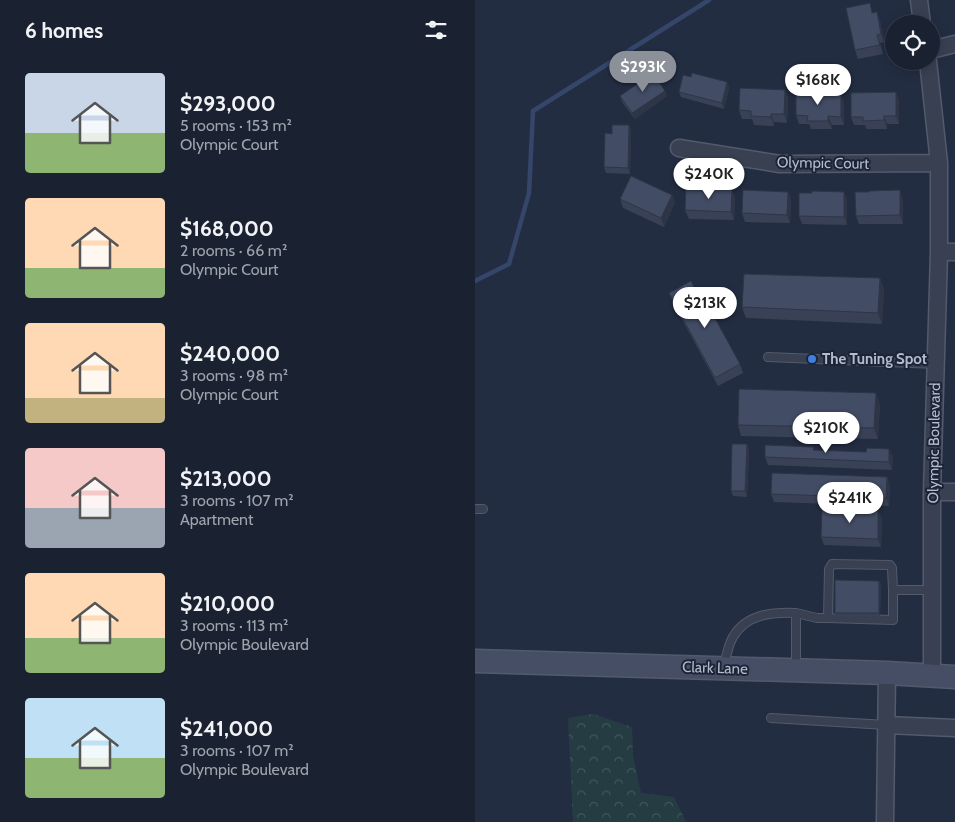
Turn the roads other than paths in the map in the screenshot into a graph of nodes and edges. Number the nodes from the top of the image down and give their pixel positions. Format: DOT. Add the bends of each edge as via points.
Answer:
graph roads {
  1 [pos="919,0"];
  2 [pos="922,15"];
  3 [pos="955,44"];
  4 [pos="940,48"];
  5 [pos="929,70"];
  6 [pos="679,148"];
  7 [pos="939,163"];
  8 [pos="947,252"];
  9 [pos="768,358"];
  10 [pos="936,364"];
  11 [pos="932,492"];
  12 [pos="955,492"];
  13 [pos="893,590"];
  14 [pos="933,590"];
  15 [pos="796,613"];
  16 [pos="828,618"];
  17 [pos="475,661"];
  18 [pos="723,668"];
  19 [pos="796,671"];
  20 [pos="887,673"];
  21 [pos="932,676"];
  22 [pos="955,677"];
  23 [pos="771,718"];
  24 [pos="886,724"];
  25 [pos="955,728"];
  26 [pos="885,822"];
  1 -- 2 [label="street"];
  3 -- 4 [label="street"];
  5 -- 7 [label="street, Olympic Boulevard"];
  6 -- 7 [label="street, Olympic Court" via="780,164"];
  7 -- 8 [label="street, Olympic Boulevard"];
  8 -- 10 [label="street, Olympic Boulevard"];
  9 -- 10 [label="lane"];
  10 -- 11 [label="street, Olympic Boulevard"];
  11 -- 12 [label="street"];
  11 -- 14 [label="street, Olympic Boulevard"];
  13 -- 14 [label="lane"];
  13 -- 16 [label="lane" via="893,620"];
  13 -- 16 [label="lane" via="890,565 832,564 829,569"];
  14 -- 21 [label="street, Olympic Boulevard"];
  15 -- 16 [label="lane"];
  15 -- 18 [label="lane" via="773,612 747,621 733,637"];
  15 -- 19 [label="lane"];
  17 -- 18 [label="main road, Clark Lane"];
  18 -- 19 [label="main road, Clark Lane"];
  19 -- 20 [label="main road, Clark Lane"];
  20 -- 21 [label="main road, Clark Lane"];
  20 -- 24 [label="street"];
  21 -- 22 [label="main road, Clark Lane"];
  23 -- 24 [label="lane"];
  24 -- 25 [label="street"];
  24 -- 26 [label="street"];
}
